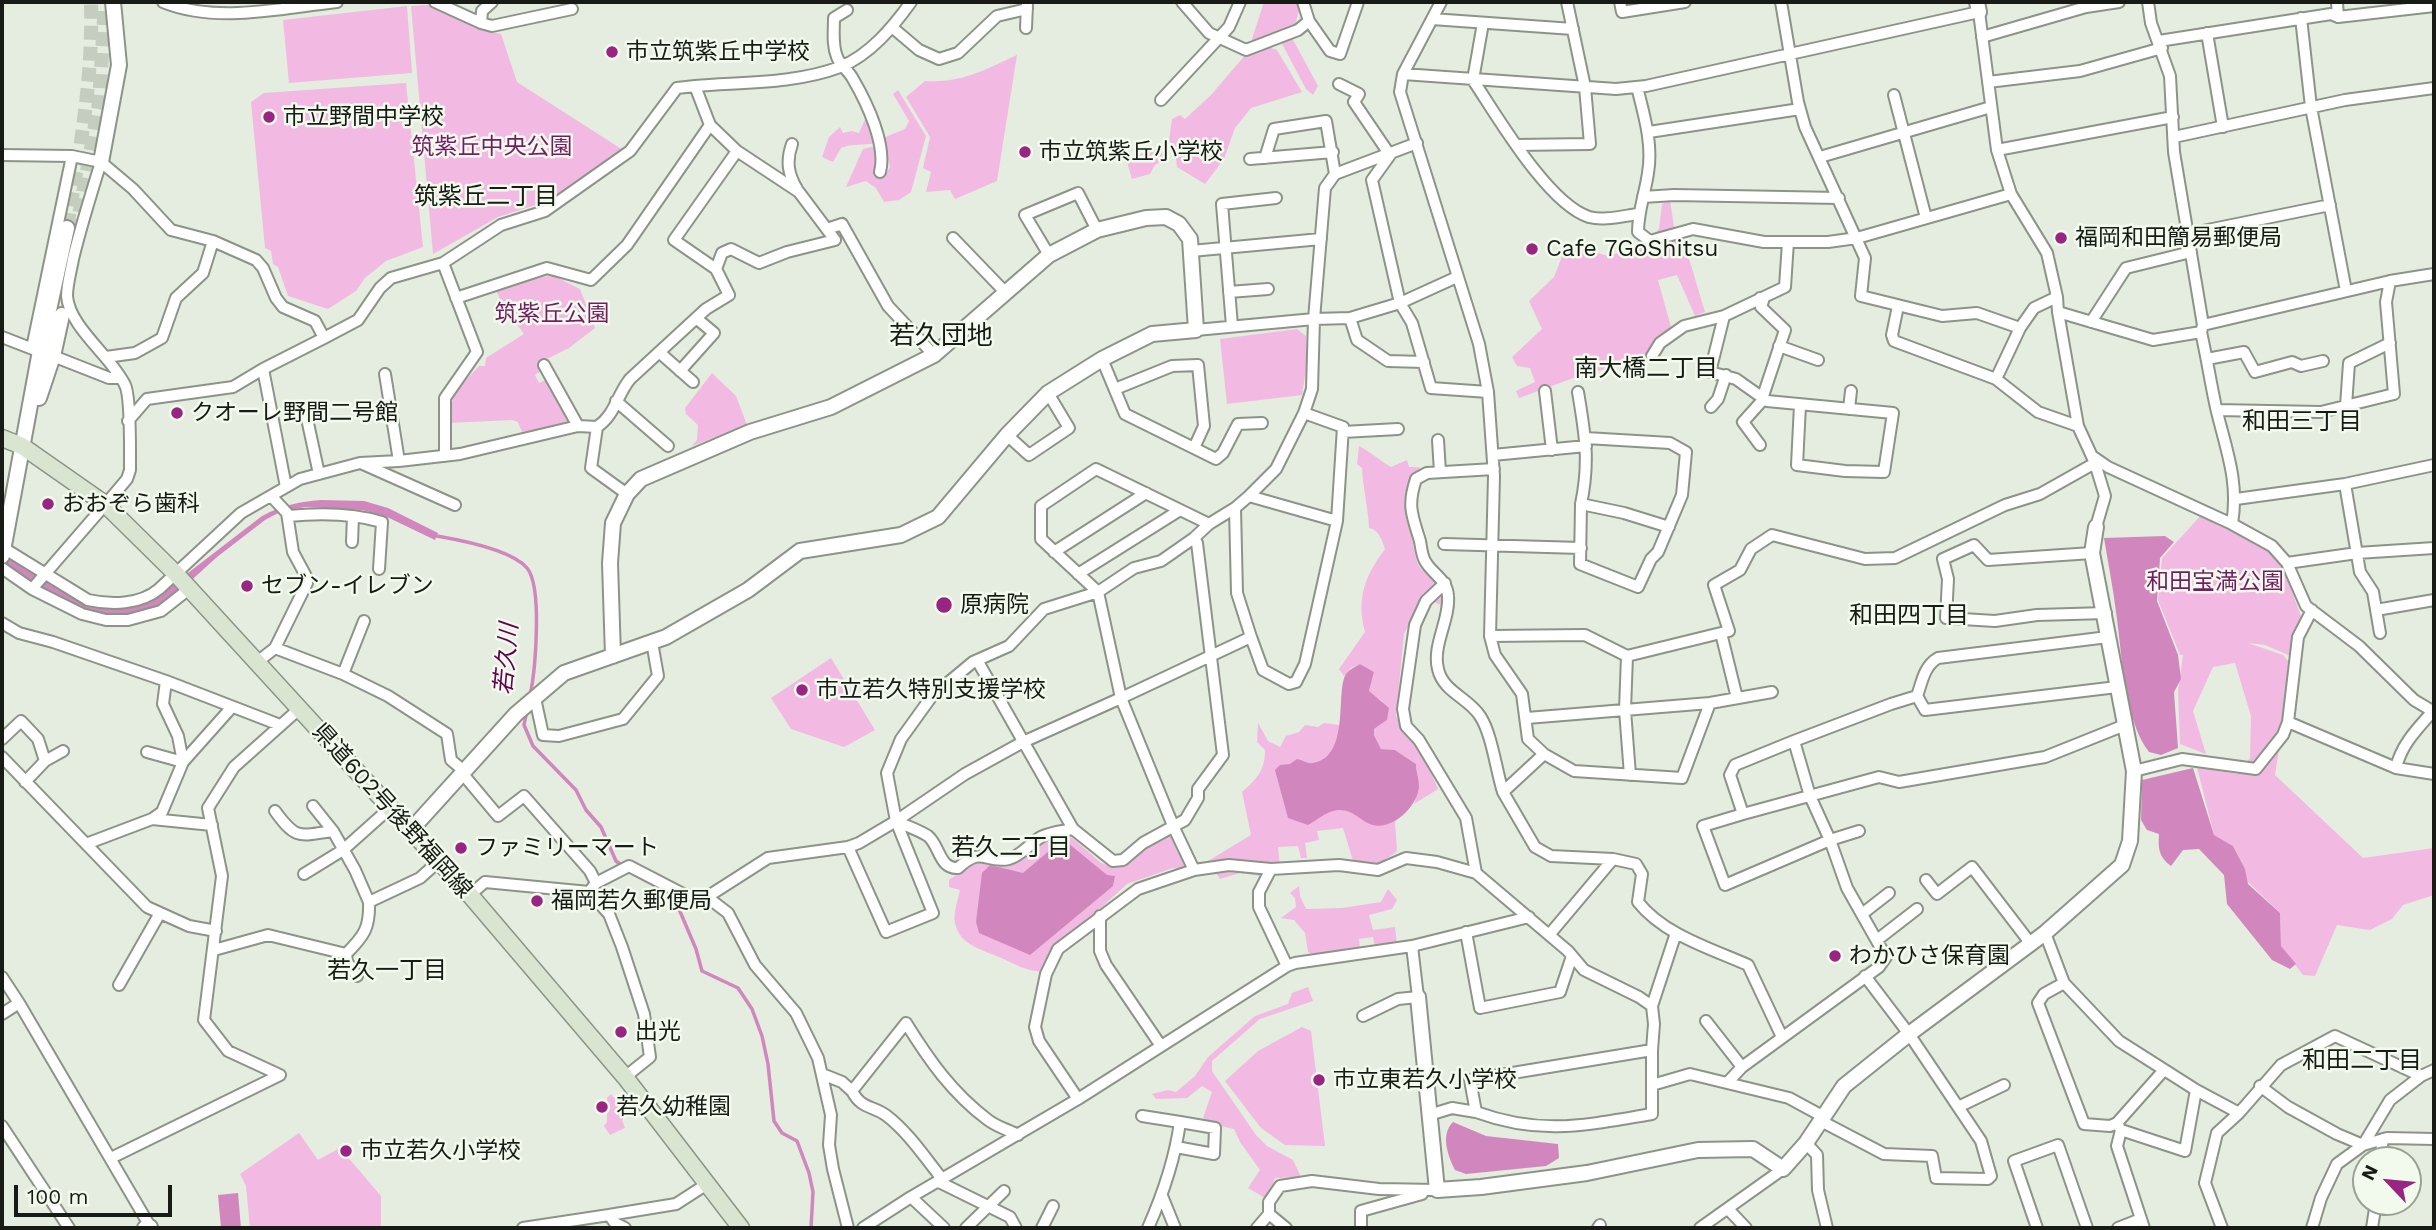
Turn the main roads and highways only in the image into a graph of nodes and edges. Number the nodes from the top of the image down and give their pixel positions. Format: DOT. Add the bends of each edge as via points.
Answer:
graph roads {
  1 [pos="2,438"];
  2 [pos="741,1228"];
  1 -- 2 [label="main road, 県道602号後野福岡線" via="22,446 105,504 176,574 470,895 625,1077"];
}
